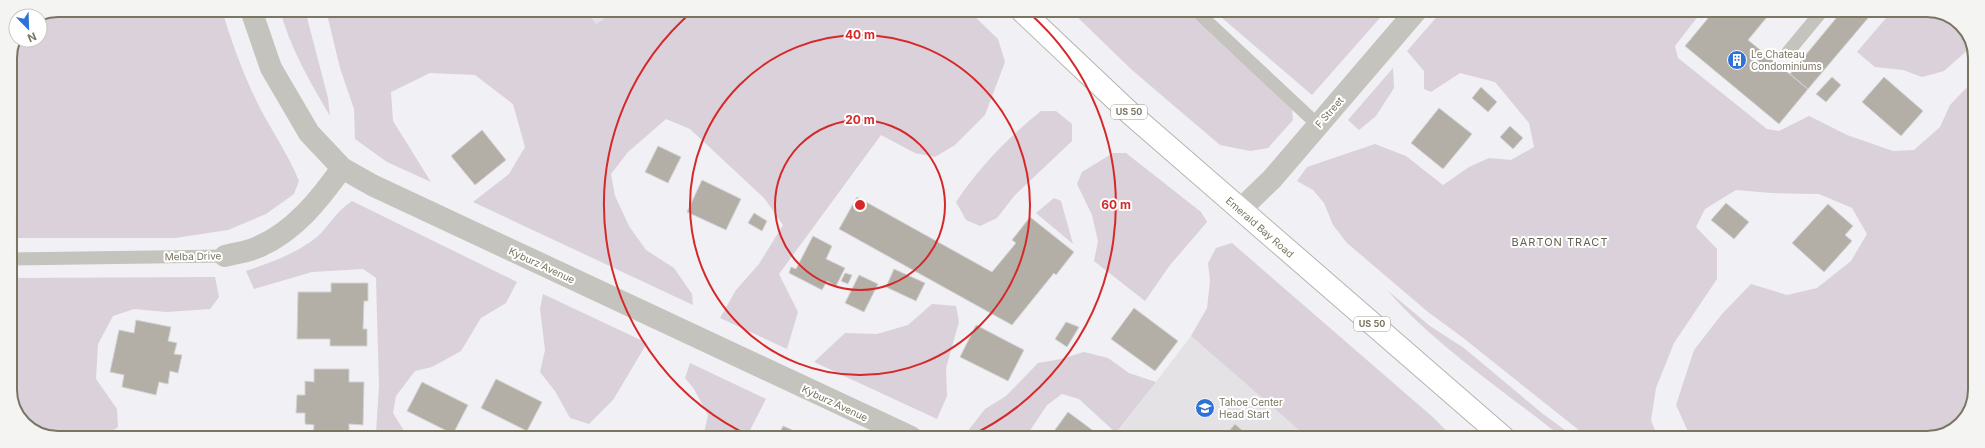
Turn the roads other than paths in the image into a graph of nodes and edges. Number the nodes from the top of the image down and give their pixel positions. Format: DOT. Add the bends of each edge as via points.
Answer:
graph roads {
  1 [pos="253,17"];
  2 [pos="1029,17"];
  3 [pos="1202,17"];
  4 [pos="1411,17"];
  5 [pos="1817,17"];
  6 [pos="1788,52"];
  7 [pos="1318,125"];
  8 [pos="342,168"];
  9 [pos="1240,210"];
  10 [pos="225,256"];
  11 [pos="17,259"];
  12 [pos="896,431"];
  13 [pos="1496,431"];
  1 -- 8 [label="street, Kyburz Avenue" via="271,68 288,100 309,133"];
  2 -- 9 [label="highway, Emerald Bay Road / US 50" via="1132,115"];
  3 -- 7 [label="lane"];
  4 -- 7 [label="street, F Street"];
  5 -- 6 [label="lane"];
  7 -- 9 [label="street, F Street" via="1272,179"];
  8 -- 10 [label="street, Melba Drive" via="319,200 286,230 258,247"];
  8 -- 12 [label="street, Kyburz Avenue" via="372,185"];
  9 -- 13 [label="highway, Emerald Bay Road / US 50"];
  10 -- 11 [label="lane, Melba Drive"];
}
